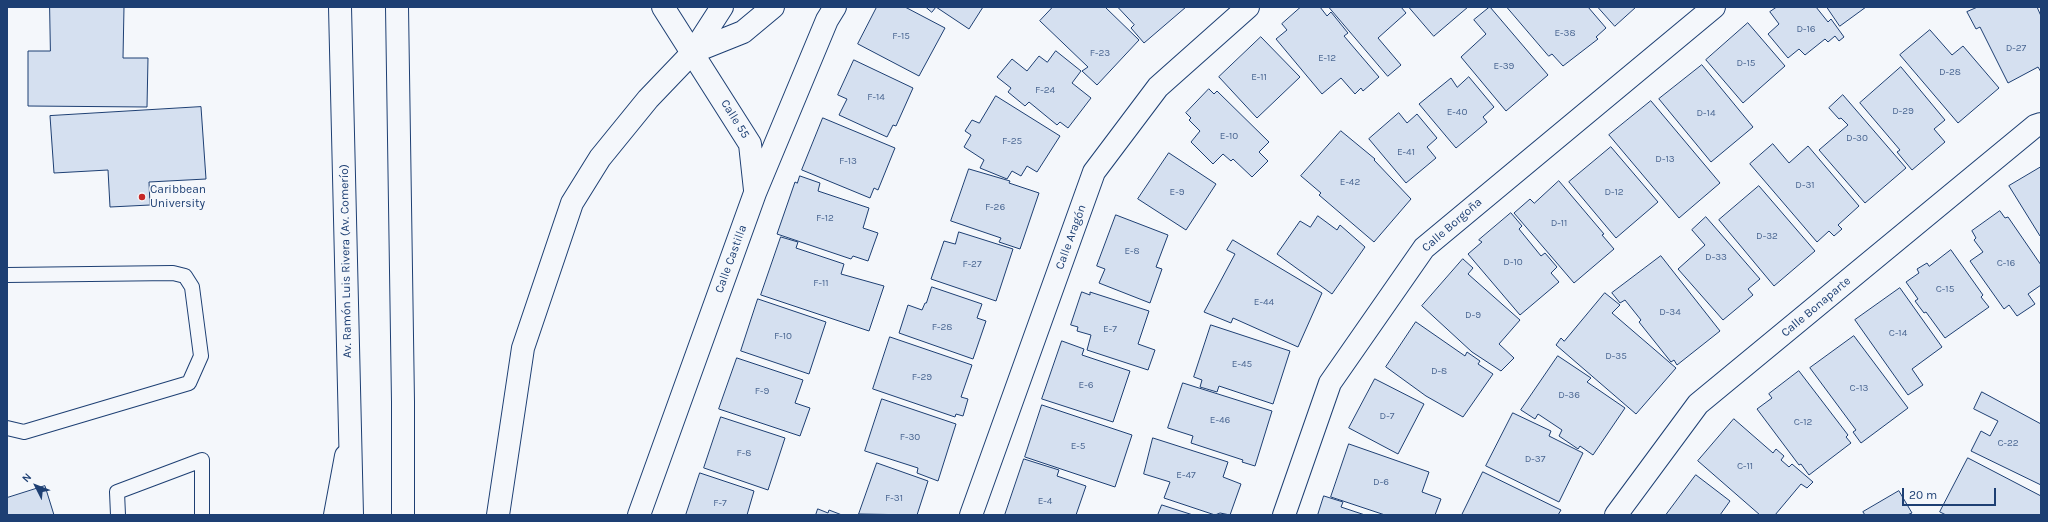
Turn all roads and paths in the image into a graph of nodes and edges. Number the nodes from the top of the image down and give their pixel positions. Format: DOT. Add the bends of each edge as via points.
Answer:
graph roads {
  1 [pos="340,7"];
  2 [pos="397,7"];
  3 [pos="663,7"];
  4 [pos="722,7"];
  5 [pos="773,7"];
  6 [pos="835,7"];
  7 [pos="1248,7"];
  8 [pos="1714,7"];
  9 [pos="694,52"];
  10 [pos="2041,124"];
  11 [pos="755,193"];
  12 [pos="7,275"];
  13 [pos="7,428"];
  14 [pos="350,435"];
  15 [pos="118,515"];
  16 [pos="202,515"];
  17 [pos="335,515"];
  18 [pos="352,515"];
  19 [pos="403,515"];
  20 [pos="498,515"];
  21 [pos="639,515"];
  22 [pos="971,515"];
  23 [pos="1284,515"];
  24 [pos="1616,515"];
  1 -- 14 [label="street, Av. Ramón Luis Rivera (Av. Comerío)"];
  2 -- 19 [label="street"];
  3 -- 9 [label="street, Calle 55"];
  4 -- 9 [label="street"];
  5 -- 9 [label="street" via="743,32"];
  6 -- 11 [label="street, Calle Castilla" via="827,20"];
  7 -- 22 [label="street, Calle Aragón" via="1158,87 1094,172"];
  8 -- 23 [label="street, Calle Borgoña" via="1424,248 1330,383"];
  9 -- 11 [label="street, Calle 55" via="750,144"];
  9 -- 20 [label="street" via="648,99 600,158 572,203 523,348"];
  10 -- 24 [label="street, Calle Bonaparte" via="2029,131 1698,404"];
  11 -- 21 [label="street, Calle Castilla"];
  12 -- 13 [label="lane" via="172,273 185,276 192,287 200,356 189,383 24,432"];
  14 -- 17 [label="street"];
  14 -- 18 [label="street, Av. Ramón Luis Rivera (Av. Comerío)"];
  15 -- 16 [label="lane" via="117,492 202,460"];
}
